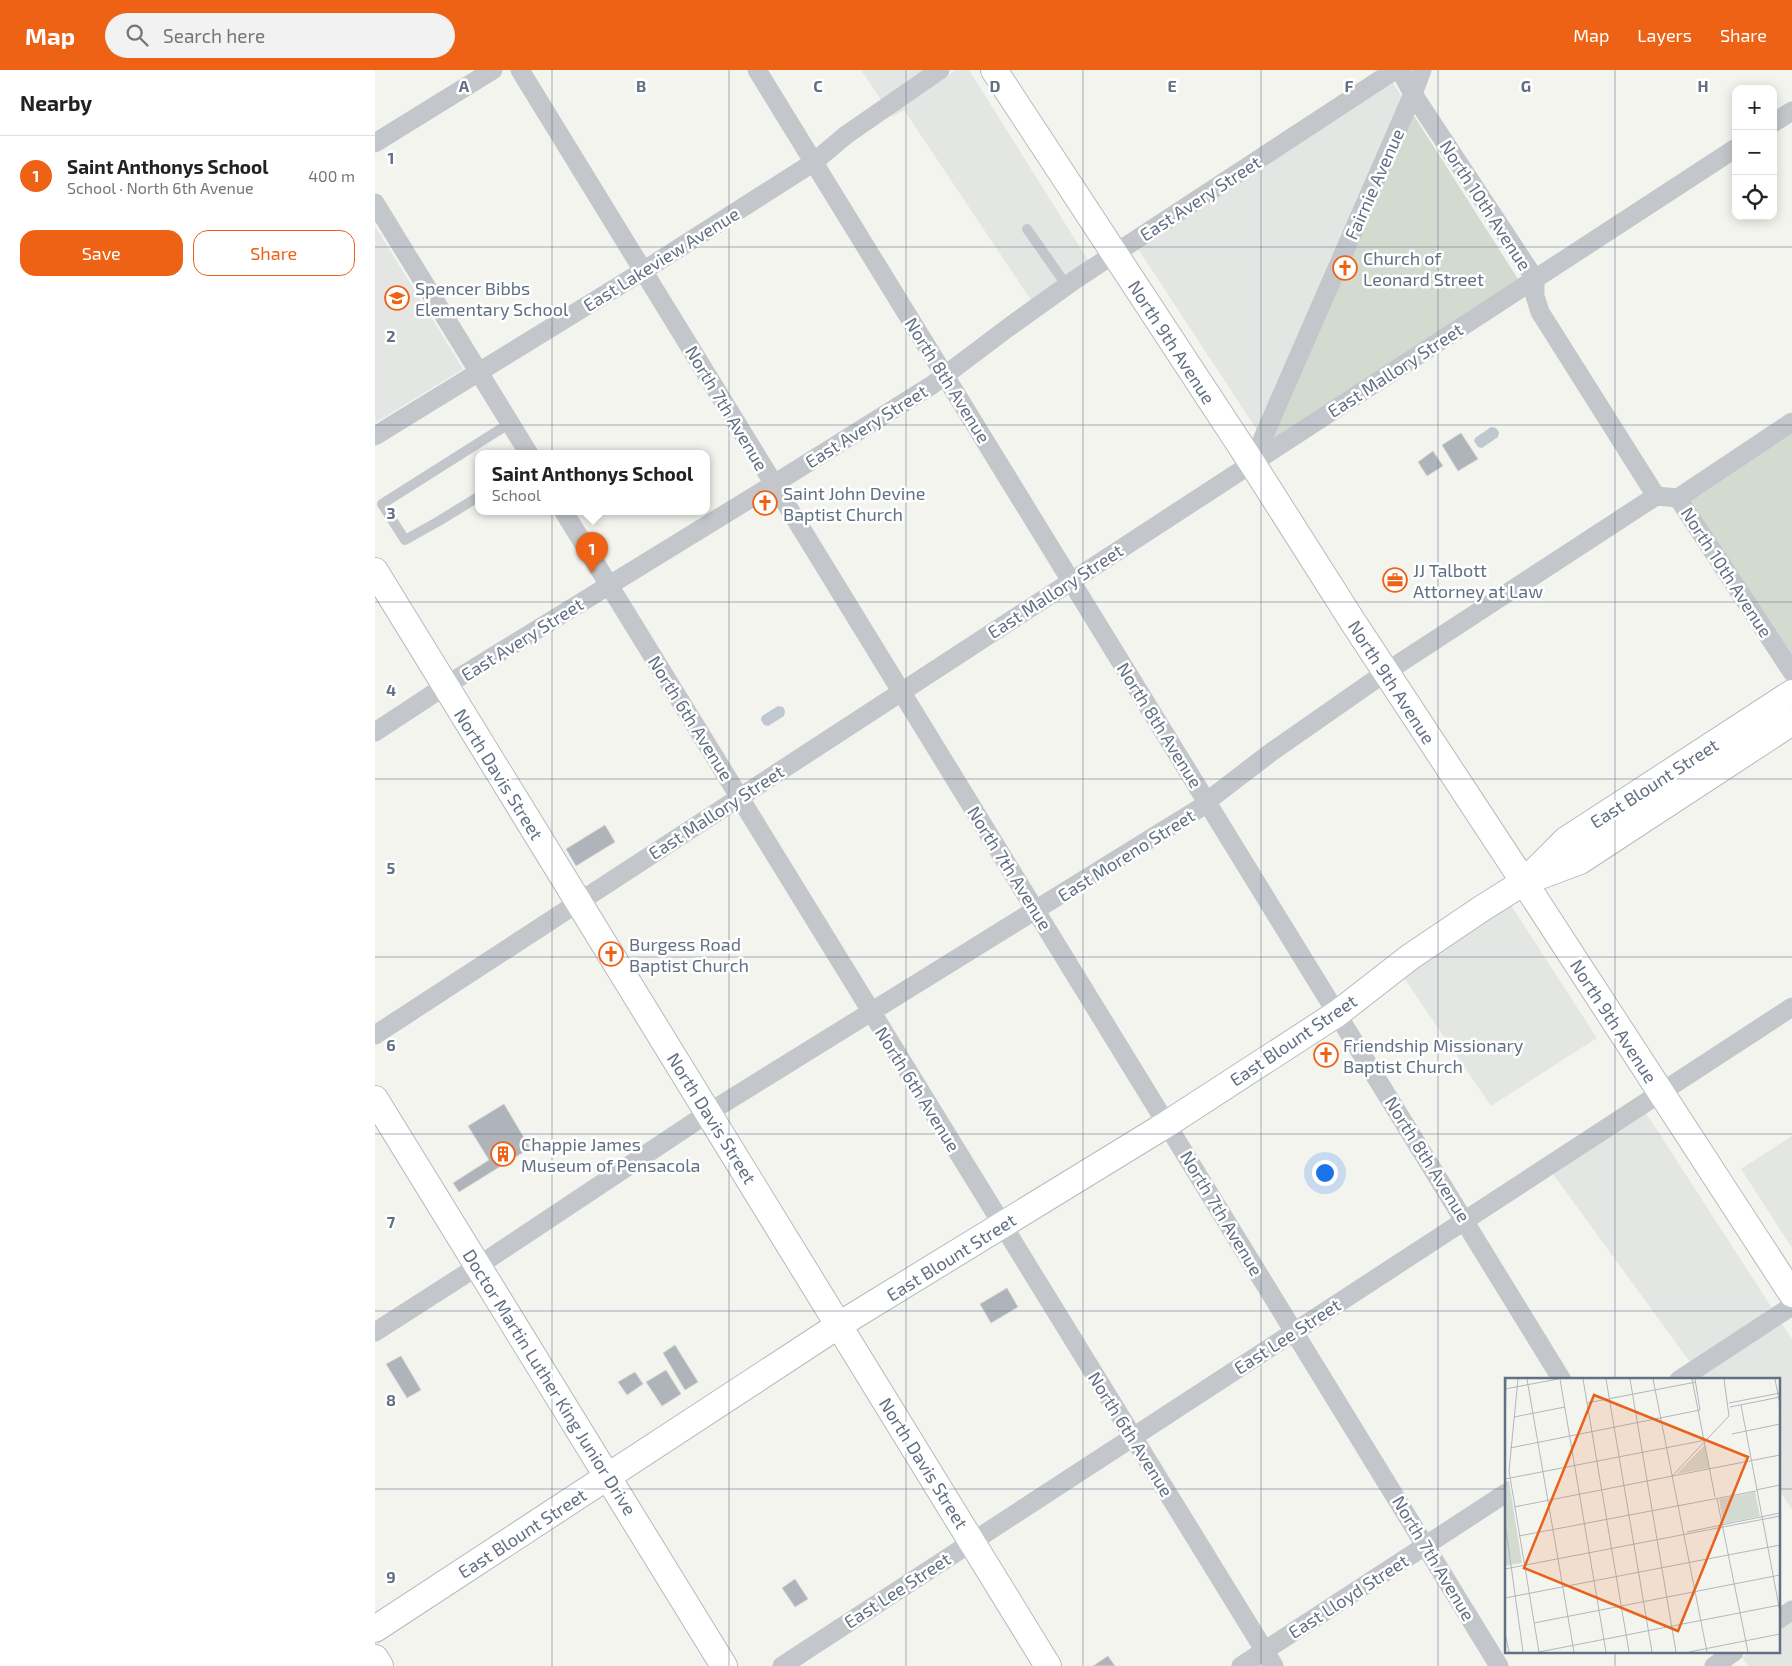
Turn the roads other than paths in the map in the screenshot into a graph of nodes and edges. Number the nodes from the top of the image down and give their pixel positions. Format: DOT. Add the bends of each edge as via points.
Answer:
graph roads {
  1 [pos="493,70"];
  2 [pos="520,70"];
  3 [pos="757,70"];
  4 [pos="940,70"];
  5 [pos="993,70"];
  6 [pos="1395,70"];
  7 [pos="1400,70"];
  8 [pos="1422,70"];
  9 [pos="1413,94"];
  10 [pos="1792,111"];
  11 [pos="1777,120"];
  12 [pos="375,143"];
  13 [pos="1732,151"];
  14 [pos="814,162"];
  15 [pos="375,203"];
  16 [pos="1027,229"];
  17 [pos="1113,254"];
  18 [pos="643,270"];
  19 [pos="1535,279"];
  20 [pos="1067,286"];
  21 [pos="478,372"];
  22 [pos="946,376"];
  23 [pos="1792,422"];
  24 [pos="510,424"];
  25 [pos="375,436"];
  26 [pos="526,450"];
  27 [pos="1252,463"];
  28 [pos="774,484"];
  29 [pos="1655,496"];
  30 [pos="1678,498"];
  31 [pos="475,499"];
  32 [pos="566,515"];
  33 [pos="375,571"];
  34 [pos="1071,581"];
  35 [pos="609,586"];
  36 [pos="1386,672"];
  37 [pos="1792,672"];
  38 [pos="445,686"];
  39 [pos="901,691"];
  40 [pos="1792,693"];
  41 [pos="1792,722"];
  42 [pos="375,732"];
  43 [pos="739,797"];
  44 [pos="1208,803"];
  45 [pos="1524,882"];
  46 [pos="578,902"];
  47 [pos="1037,910"];
  48 [pos="1792,1007"];
  49 [pos="871,1012"];
  50 [pos="1338,1012"];
  51 [pos="375,1035"];
  52 [pos="1661,1092"];
  53 [pos="375,1099"];
  54 [pos="708,1113"];
  55 [pos="1167,1124"];
  56 [pos="1465,1220"];
  57 [pos="1002,1225"];
  58 [pos="478,1266"];
  59 [pos="1792,1294"];
  60 [pos="1792,1306"];
  61 [pos="839,1326"];
  62 [pos="375,1332"];
  63 [pos="1294,1332"];
  64 [pos="1562,1378"];
  65 [pos="1682,1378"];
  66 [pos="1133,1437"];
  67 [pos="607,1476"];
  68 [pos="1505,1494"];
  69 [pos="972,1542"];
  70 [pos="1426,1545"];
  71 [pos="1792,1610"];
  72 [pos="1779,1619"];
  73 [pos="375,1629"];
  74 [pos="1734,1656"];
  75 [pos="375,1658"];
  76 [pos="1269,1658"];
  77 [pos="380,1666"];
  78 [pos="725,1666"];
  79 [pos="782,1666"];
  80 [pos="1048,1666"];
  81 [pos="1241,1666"];
  82 [pos="1499,1666"];
  83 [pos="1714,1666"];
  1 -- 12 [label="street"];
  2 -- 18 [label="street, North 7th Avenue"];
  3 -- 14 [label="street, North 8th Avenue"];
  4 -- 14 [label="street, East Lakeview Avenue" via="846,135"];
  5 -- 17 [label="main road, North 9th Avenue"];
  6 -- 17 [label="street, East Avery Street"];
  7 -- 9 [label="street, North 10th Avenue"];
  8 -- 9 [label="street, Fairnie Avenue"];
  9 -- 19 [label="street, North 10th Avenue"];
  9 -- 27 [label="street, Fairnie Avenue"];
  10 -- 11 [label="street"];
  13 -- 19 [label="street, East Mallory Street"];
  14 -- 18 [label="street, East Lakeview Avenue"];
  14 -- 22 [label="street, North 8th Avenue"];
  15 -- 21 [label="street"];
  16 -- 20 [label="lane"];
  17 -- 20 [label="street, East Avery Street"];
  17 -- 27 [label="main road, North 9th Avenue"];
  18 -- 21 [label="street, East Lakeview Avenue"];
  18 -- 28 [label="street, North 7th Avenue"];
  19 -- 27 [label="street, East Mallory Street"];
  19 -- 29 [label="street, North 10th Avenue" via="1535,296 1540,312"];
  20 -- 22 [label="street, East Avery Street"];
  21 -- 24 [label="street"];
  21 -- 25 [label="street, East Lakeview Avenue"];
  22 -- 28 [label="street, East Avery Street"];
  22 -- 34 [label="street, North 8th Avenue"];
  23 -- 30 [label="street"];
  24 -- 26 [label="street"];
  24 -- 31 [label="lane" via="382,504 405,540"];
  27 -- 34 [label="street, East Mallory Street"];
  27 -- 36 [label="main road, North 9th Avenue"];
  28 -- 35 [label="street, East Avery Street"];
  28 -- 39 [label="street, North 7th Avenue"];
  29 -- 30 [label="street"];
  29 -- 36 [label="street, East Moreno Street"];
  30 -- 37 [label="street, North 10th Avenue"];
  32 -- 35 [label="street, North 6th Avenue"];
  33 -- 38 [label="main road, North Davis Street"];
  34 -- 39 [label="street, East Mallory Street"];
  34 -- 44 [label="street, North 8th Avenue"];
  35 -- 38 [label="street, East Avery Street"];
  35 -- 43 [label="street, North 6th Avenue"];
  36 -- 44 [label="street, East Moreno Street" via="1269,752"];
  36 -- 45 [label="main road, North 9th Avenue"];
  38 -- 42 [label="street, East Avery Street"];
  38 -- 46 [label="main road, North Davis Street"];
  39 -- 43 [label="street, East Mallory Street"];
  39 -- 47 [label="street, North 7th Avenue"];
  40 -- 45 [label="main road, East Blount Street" via="1566,840"];
  41 -- 45 [label="main road, East Blount Street" via="1580,860"];
  43 -- 46 [label="street, East Mallory Street"];
  43 -- 49 [label="street, North 6th Avenue"];
  44 -- 47 [label="street, East Moreno Street"];
  44 -- 50 [label="street, North 8th Avenue"];
  45 -- 50 [label="main road, East Blount Street" via="1410,957"];
  45 -- 52 [label="main road, North 9th Avenue"];
  46 -- 51 [label="street, East Mallory Street"];
  46 -- 54 [label="main road, North Davis Street"];
  47 -- 49 [label="street, East Moreno Street"];
  47 -- 55 [label="street, North 7th Avenue"];
  48 -- 52 [label="street, East Lee Street"];
  49 -- 54 [label="street, East Moreno Street"];
  49 -- 57 [label="street, North 6th Avenue"];
  50 -- 55 [label="main road, East Blount Street"];
  50 -- 56 [label="street, North 8th Avenue"];
  52 -- 56 [label="street, East Lee Street"];
  52 -- 59 [label="main road, North 9th Avenue"];
  53 -- 58 [label="main road, Doctor Martin Luther King Junior Drive"];
  54 -- 58 [label="street, East Moreno Street"];
  54 -- 61 [label="main road, North Davis Street"];
  55 -- 57 [label="main road, East Blount Street"];
  55 -- 63 [label="street, North 7th Avenue"];
  56 -- 63 [label="street, East Lee Street"];
  56 -- 64 [label="street, North 8th Avenue"];
  57 -- 61 [label="main road, East Blount Street"];
  57 -- 66 [label="street, North 6th Avenue"];
  58 -- 62 [label="street, East Moreno Street"];
  58 -- 67 [label="main road, Doctor Martin Luther King Junior Drive"];
  60 -- 65 [label="street"];
  61 -- 67 [label="main road, East Blount Street"];
  61 -- 69 [label="main road, North Davis Street"];
  63 -- 66 [label="street, East Lee Street"];
  63 -- 70 [label="street, North 7th Avenue"];
  66 -- 69 [label="street, East Lee Street"];
  66 -- 76 [label="street, North 6th Avenue"];
  67 -- 73 [label="main road, East Blount Street"];
  67 -- 78 [label="main road, Doctor Martin Luther King Junior Drive"];
  68 -- 70 [label="street, East Lloyd Street"];
  69 -- 79 [label="street, East Lee Street"];
  69 -- 80 [label="main road, North Davis Street"];
  70 -- 76 [label="street, East Lloyd Street"];
  70 -- 82 [label="street, North 7th Avenue"];
  71 -- 72 [label="street"];
  74 -- 83 [label="street"];
  75 -- 77 [label="main road"];
  76 -- 81 [label="street, East Lloyd Street"];
}
